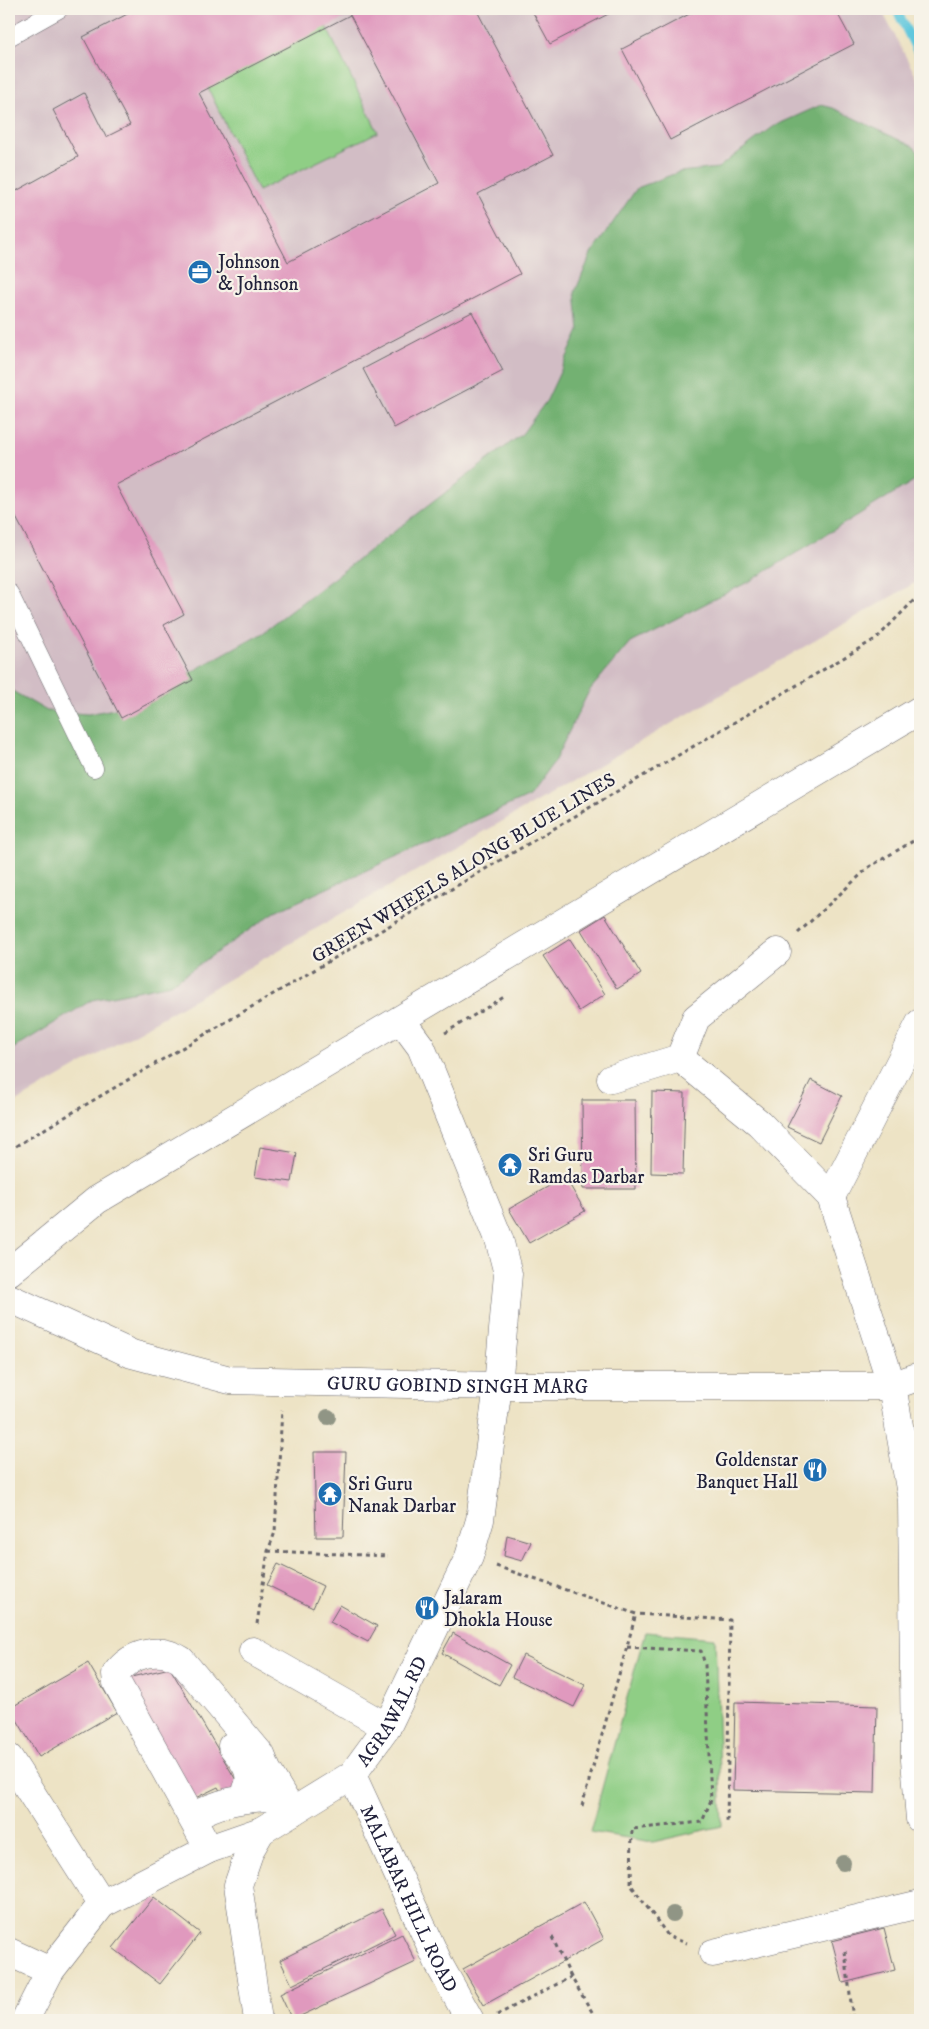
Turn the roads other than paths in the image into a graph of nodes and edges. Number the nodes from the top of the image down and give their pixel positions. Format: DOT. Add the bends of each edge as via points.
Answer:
graph roads {
  1 [pos="60,9"];
  2 [pos="9,37"];
  3 [pos="9,593"];
  4 [pos="920,710"];
  5 [pos="94,768"];
  6 [pos="777,952"];
  7 [pos="401,1020"];
  8 [pos="920,1023"];
  9 [pos="680,1058"];
  10 [pos="611,1079"];
  11 [pos="831,1197"];
  12 [pos="9,1272"];
  13 [pos="9,1298"];
  14 [pos="920,1376"];
  15 [pos="498,1386"];
  16 [pos="892,1386"];
  17 [pos="253,1651"];
  18 [pos="162,1652"];
  19 [pos="387,1727"];
  20 [pos="9,1758"];
  21 [pos="918,1759"];
  22 [pos="352,1775"];
  23 [pos="249,1798"];
  24 [pos="287,1804"];
  25 [pos="192,1817"];
  26 [pos="920,1819"];
  27 [pos="261,1831"];
  28 [pos="209,1849"];
  29 [pos="102,1904"];
  30 [pos="920,1904"];
  31 [pos="9,1952"];
  32 [pos="713,1953"];
  33 [pos="50,1971"];
  34 [pos="483,2018"];
  35 [pos="25,2020"];
  36 [pos="258,2020"];
  1 -- 2 [label="lane"];
  3 -- 5 [label="lane"];
  4 -- 7 [label="street"];
  6 -- 9 [label="street" via="696,1018"];
  7 -- 12 [label="street" via="97,1200"];
  7 -- 15 [label="street, AGRAWAL RD" via="420,1047 499,1239 508,1274"];
  8 -- 11 [label="street"];
  9 -- 10 [label="street"];
  9 -- 11 [label="street" via="759,1124"];
  11 -- 16 [label="street"];
  13 -- 15 [label="street, GURU GOBIND SINGH MARG" via="132,1354 230,1380"];
  14 -- 16 [label="street, GURU GOBIND SINGH MARG"];
  15 -- 16 [label="street, GURU GOBIND SINGH MARG"];
  15 -- 19 [label="street, AGRAWAL RD" via="480,1520 469,1558"];
  16 -- 21 [label="street" via="912,1500"];
  17 -- 19 [label="street"];
  18 -- 23 [label="street" via="248,1768"];
  18 -- 24 [label="street" via="182,1660 261,1755"];
  18 -- 25 [label="street" via="150,1652 122,1665 116,1674 117,1682"];
  19 -- 22 [label="street, AGRAWAL RD"];
  20 -- 29 [label="street"];
  21 -- 26 [label="street"];
  22 -- 24 [label="street, AGRAWAL RD"];
  22 -- 34 [label="street, MALABAR HILL ROAD" via="441,1968"];
  23 -- 24 [label="street"];
  23 -- 25 [label="street" via="213,1806"];
  24 -- 27 [label="street, AGRAWAL RD"];
  25 -- 28 [label="street"];
  27 -- 28 [label="street"];
  27 -- 36 [label="street, AGRAWAL RD" via="250,1850 238,1885"];
  28 -- 29 [label="street"];
  29 -- 33 [label="street"];
  30 -- 32 [label="street"];
  31 -- 33 [label="street"];
  33 -- 35 [label="street"];
}
